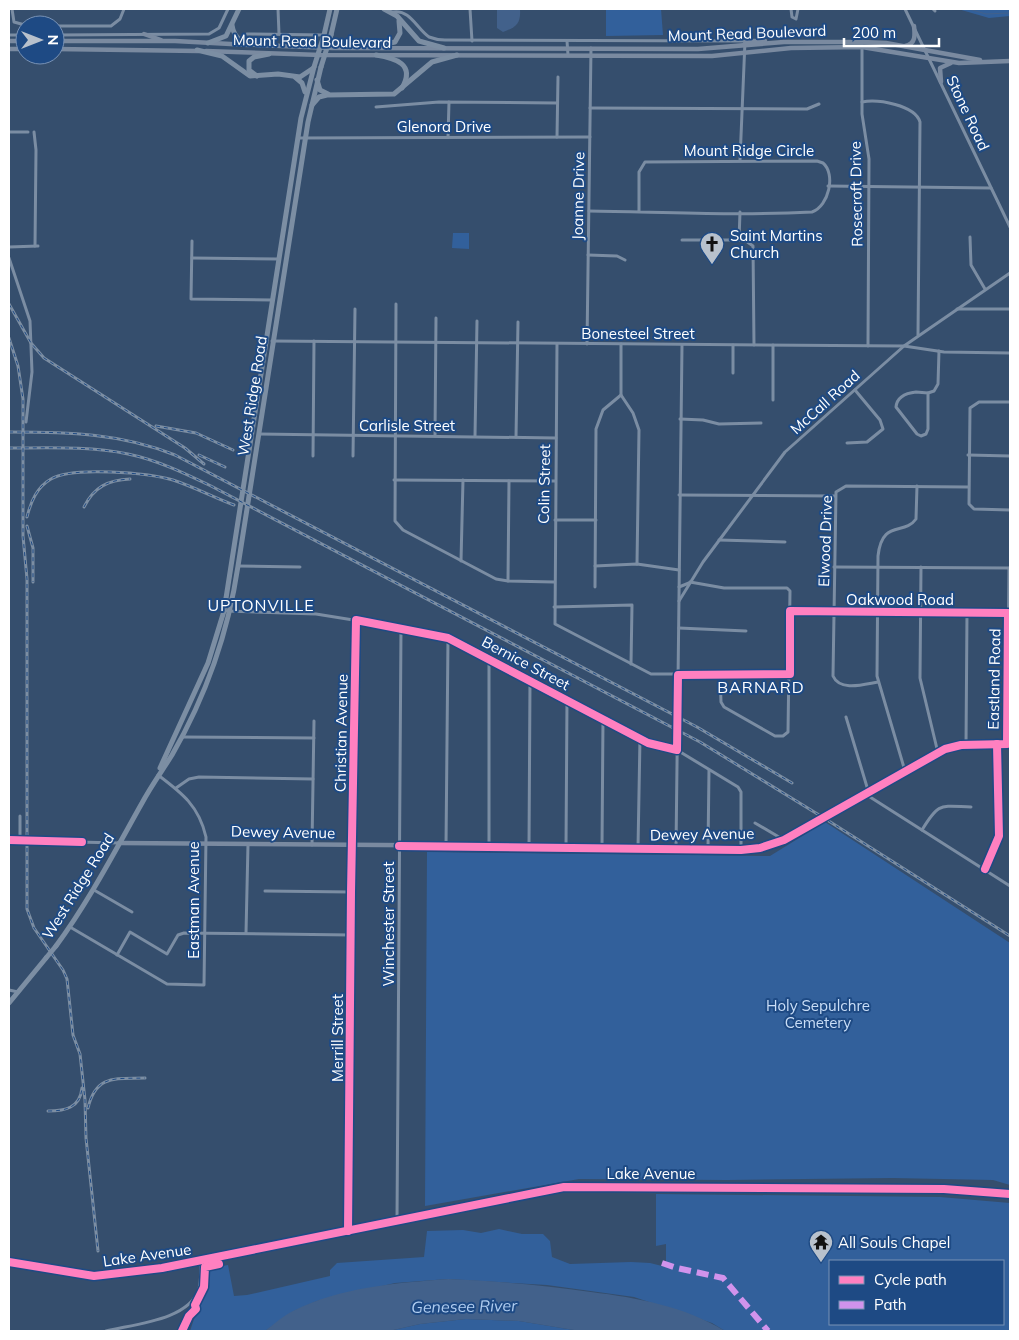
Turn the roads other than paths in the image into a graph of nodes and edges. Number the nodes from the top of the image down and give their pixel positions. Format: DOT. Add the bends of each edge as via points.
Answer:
graph roads {
  1 [pos="12,9"];
  2 [pos="124,9"];
  3 [pos="228,9"];
  4 [pos="239,9"];
  5 [pos="278,9"];
  6 [pos="329,9"];
  7 [pos="339,9"];
  8 [pos="384,9"];
  9 [pos="470,9"];
  10 [pos="791,9"];
  11 [pos="798,9"];
  12 [pos="905,9"];
  13 [pos="393,12"];
  14 [pos="233,20"];
  15 [pos="15,22"];
  16 [pos="65,26"];
  17 [pos="914,26"];
  18 [pos="144,34"];
  19 [pos="246,34"];
  20 [pos="279,34"];
  21 [pos="65,35"];
  22 [pos="324,35"];
  23 [pos="472,40"];
  24 [pos="65,41"];
  25 [pos="175,41"];
  26 [pos="567,41"];
  27 [pos="208,43"];
  28 [pos="745,43"];
  29 [pos="260,45"];
  30 [pos="862,45"];
  31 [pos="901,46"];
  32 [pos="371,47"];
  33 [pos="444,48"];
  34 [pos="567,48"];
  35 [pos="591,48"];
  36 [pos="65,49"];
  37 [pos="197,50"];
  38 [pos="927,52"];
  39 [pos="744,53"];
  40 [pos="269,54"];
  41 [pos="376,55"];
  42 [pos="457,55"];
  43 [pos="568,56"];
  44 [pos="591,56"];
  45 [pos="930,59"];
  46 [pos="1010,60"];
  47 [pos="986,61"];
  48 [pos="955,62"];
  49 [pos="314,67"];
  50 [pos="260,76"];
  51 [pos="294,77"];
  52 [pos="558,77"];
  53 [pos="317,78"];
  54 [pos="941,82"];
  55 [pos="398,92"];
  56 [pos="330,95"];
  57 [pos="305,97"];
  58 [pos="449,102"];
  59 [pos="862,102"];
  60 [pos="557,103"];
  61 [pos="819,104"];
  62 [pos="376,107"];
  63 [pos="590,108"];
  64 [pos="742,108"];
  65 [pos="310,110"];
  66 [pos="9,132"];
  67 [pos="28,132"];
  68 [pos="34,132"];
  69 [pos="448,137"];
  70 [pos="557,137"];
  71 [pos="590,137"];
  72 [pos="298,138"];
  73 [pos="305,138"];
  74 [pos="740,160"];
  75 [pos="828,186"];
  76 [pos="869,187"];
  77 [pos="919,188"];
  78 [pos="991,188"];
  79 [pos="589,211"];
  80 [pos="639,212"];
  81 [pos="740,212"];
  82 [pos="1010,227"];
  83 [pos="970,237"];
  84 [pos="192,240"];
  85 [pos="682,240"];
  86 [pos="739,240"];
  87 [pos="9,247"];
  88 [pos="588,255"];
  89 [pos="9,258"];
  90 [pos="192,258"];
  91 [pos="279,259"];
  92 [pos="625,260"];
  93 [pos="1010,273"];
  94 [pos="986,289"];
  95 [pos="273,301"];
  96 [pos="396,304"];
  97 [pos="355,309"];
  98 [pos="957,309"];
  99 [pos="1010,309"];
  100 [pos="436,318"];
  101 [pos="477,320"];
  102 [pos="518,322"];
  103 [pos="918,336"];
  104 [pos="266,341"];
  105 [pos="273,341"];
  106 [pos="314,341"];
  107 [pos="355,342"];
  108 [pos="395,342"];
  109 [pos="436,342"];
  110 [pos="477,343"];
  111 [pos="517,343"];
  112 [pos="557,344"];
  113 [pos="587,344"];
  114 [pos="621,344"];
  115 [pos="682,345"];
  116 [pos="733,345"];
  117 [pos="754,345"];
  118 [pos="773,345"];
  119 [pos="868,346"];
  120 [pos="904,346"];
  121 [pos="940,351"];
  122 [pos="1010,353"];
  123 [pos="733,373"];
  124 [pos="855,390"];
  125 [pos="928,392"];
  126 [pos="620,395"];
  127 [pos="772,400"];
  128 [pos="1010,402"];
  129 [pos="680,420"];
  130 [pos="26,422"];
  131 [pos="761,423"];
  132 [pos="259,434"];
  133 [pos="313,435"];
  134 [pos="354,435"];
  135 [pos="394,436"];
  136 [pos="434,436"];
  137 [pos="475,436"];
  138 [pos="516,437"];
  139 [pos="556,438"];
  140 [pos="847,443"];
  141 [pos="313,456"];
  142 [pos="353,456"];
  143 [pos="968,456"];
  144 [pos="1010,456"];
  145 [pos="394,480"];
  146 [pos="462,480"];
  147 [pos="509,481"];
  148 [pos="556,481"];
  149 [pos="917,486"];
  150 [pos="968,487"];
  151 [pos="679,496"];
  152 [pos="752,496"];
  153 [pos="835,496"];
  154 [pos="1010,510"];
  155 [pos="555,520"];
  156 [pos="596,520"];
  157 [pos="718,540"];
  158 [pos="785,542"];
  159 [pos="461,561"];
  160 [pos="637,564"];
  161 [pos="238,566"];
  162 [pos="595,566"];
  163 [pos="300,567"];
  164 [pos="834,567"];
  165 [pos="878,567"];
  166 [pos="921,567"];
  167 [pos="1009,568"];
  168 [pos="679,570"];
  169 [pos="508,581"];
  170 [pos="554,582"];
  171 [pos="690,582"];
  172 [pos="595,587"];
  173 [pos="679,587"];
  174 [pos="679,601"];
  175 [pos="554,607"];
  176 [pos="224,611"];
  177 [pos="790,611"];
  178 [pos="230,612"];
  179 [pos="834,613"];
  180 [pos="877,613"];
  181 [pos="921,613"];
  182 [pos="967,613"];
  183 [pos="1009,613"];
  184 [pos="356,620"];
  185 [pos="401,628"];
  186 [pos="679,628"];
  187 [pos="746,631"];
  188 [pos="448,638"];
  189 [pos="489,659"];
  190 [pos="631,664"];
  191 [pos="720,674"];
  192 [pos="790,674"];
  193 [pos="678,675"];
  194 [pos="530,681"];
  195 [pos="878,682"];
  196 [pos="567,700"];
  197 [pos="846,717"];
  198 [pos="604,719"];
  199 [pos="314,721"];
  200 [pos="181,737"];
  201 [pos="314,738"];
  202 [pos="640,738"];
  203 [pos="998,744"];
  204 [pos="1008,744"];
  205 [pos="966,745"];
  206 [pos="677,750"];
  207 [pos="938,753"];
  208 [pos="709,770"];
  209 [pos="905,771"];
  210 [pos="157,775"];
  211 [pos="313,779"];
  212 [pos="176,788"];
  213 [pos="867,793"];
  214 [pos="971,807"];
  215 [pos="20,816"];
  216 [pos="755,823"];
  217 [pos="922,830"];
  218 [pos="9,840"];
  219 [pos="21,840"];
  220 [pos="784,840"];
  221 [pos="119,843"];
  222 [pos="205,844"];
  223 [pos="248,844"];
  224 [pos="312,845"];
  225 [pos="352,845"];
  226 [pos="399,846"];
  227 [pos="446,846"];
  228 [pos="489,846"];
  229 [pos="529,847"];
  230 [pos="566,848"];
  231 [pos="602,848"];
  232 [pos="638,848"];
  233 [pos="676,849"];
  234 [pos="708,849"];
  235 [pos="741,850"];
  236 [pos="985,870"];
  237 [pos="1010,886"];
  238 [pos="93,889"];
  239 [pos="265,892"];
  240 [pos="351,892"];
  241 [pos="132,912"];
  242 [pos="70,927"];
  243 [pos="204,933"];
  244 [pos="246,933"];
  245 [pos="351,934"];
  246 [pos="117,955"];
  247 [pos="9,990"];
  248 [pos="18,992"];
  249 [pos="9,1003"];
  250 [pos="1010,1194"];
  251 [pos="398,1221"];
  252 [pos="348,1232"];
  253 [pos="298,1242"];
  254 [pos="289,1244"];
  255 [pos="201,1261"];
  256 [pos="9,1262"];
  257 [pos="106,1331"];
  1 -- 15 [label="street"];
  2 -- 16 [label="street" via="120,19 111,26"];
  3 -- 18 [label="street, Mount Read Boulevard" via="212,34"];
  4 -- 14 [label="highway"];
  5 -- 20 [label="street"];
  6 -- 22 [label="highway, West Ridge Road"];
  7 -- 53 [label="highway, West Ridge Road, bridge"];
  8 -- 13 [label="highway"];
  9 -- 23 [label="street"];
  10 -- 11 [label="street" via="792,17 796,19"];
  12 -- 17 [label="street, Stone Road"];
  13 -- 23 [label="street, Mount Read Boulevard" via="406,15 432,38"];
  13 -- 32 [label="highway" via="400,26 398,38 390,44"];
  13 -- 33 [label="highway" via="419,41"];
  14 -- 27 [label="highway" via="225,37"];
  14 -- 29 [label="highway" via="236,38"];
  17 -- 31 [label="main road" via="913,42"];
  17 -- 38 [label="street, Stone Road"];
  18 -- 21 [label="street, Mount Read Boulevard"];
  18 -- 25 [label="main road"];
  19 -- 20 [label="street, Mount Read Boulevard"];
  20 -- 22 [label="street, Mount Read Boulevard"];
  22 -- 49 [label="highway, West Ridge Road, bridge"];
  23 -- 26 [label="street, Mount Read Boulevard"];
  24 -- 25 [label="main road, Mount Read Boulevard"];
  25 -- 27 [label="main road, Mount Read Boulevard"];
  26 -- 28 [label="street, Mount Read Boulevard"];
  26 -- 34 [label="street"];
  27 -- 29 [label="main road, Mount Read Boulevard"];
  28 -- 30 [label="main road, Mount Read Boulevard"];
  28 -- 35 [label="main road, Mount Read Boulevard" via="698,49"];
  28 -- 39 [label="street"];
  29 -- 32 [label="main road, Mount Read Boulevard"];
  30 -- 31 [label="main road, Mount Read Boulevard"];
  30 -- 39 [label="main road, Mount Read Boulevard"];
  30 -- 45 [label="main road, Mount Read Boulevard"];
  30 -- 59 [label="street, Rosecroft Drive"];
  31 -- 38 [label="main road, Mount Read Boulevard"];
  32 -- 33 [label="main road, Mount Read Boulevard"];
  33 -- 34 [label="main road, Mount Read Boulevard"];
  34 -- 35 [label="main road, Mount Read Boulevard"];
  34 -- 43 [label="street"];
  35 -- 44 [label="street, Joanne Drive"];
  36 -- 37 [label="main road, Mount Read Boulevard"];
  37 -- 40 [label="main road, Mount Read Boulevard"];
  37 -- 50 [label="highway" via="224,57 249,76"];
  38 -- 45 [label="street, Stone Road"];
  38 -- 47 [label="main road, Mount Read Boulevard"];
  39 -- 44 [label="main road, Mount Read Boulevard"];
  39 -- 64 [label="street"];
  40 -- 41 [label="main road, Mount Read Boulevard"];
  40 -- 50 [label="highway" via="254,57 248,62 250,72"];
  41 -- 42 [label="main road, Mount Read Boulevard"];
  41 -- 55 [label="highway" via="403,64 406,78"];
  42 -- 43 [label="main road, Mount Read Boulevard"];
  42 -- 55 [label="highway" via="432,62"];
  43 -- 44 [label="main road, Mount Read Boulevard"];
  44 -- 63 [label="street, Joanne Drive"];
  45 -- 48 [label="main road, Mount Read Boulevard"];
  45 -- 54 [label="street, Stone Road"];
  46 -- 47 [label="main road, Mount Read Boulevard"];
  47 -- 48 [label="main road, Mount Read Boulevard"];
  48 -- 54 [label="main road" via="940,68"];
  49 -- 51 [label="highway" via="306,75"];
  49 -- 57 [label="highway, West Ridge Road"];
  50 -- 51 [label="highway" via="278,74"];
  51 -- 57 [label="highway" via="303,84"];
  52 -- 60 [label="street"];
  53 -- 56 [label="highway" via="320,90"];
  53 -- 65 [label="highway, West Ridge Road"];
  54 -- 78 [label="street, Stone Road"];
  55 -- 56 [label="highway" via="389,95"];
  56 -- 65 [label="highway" via="318,98"];
  57 -- 72 [label="highway, West Ridge Road"];
  58 -- 60 [label="street"];
  58 -- 62 [label="street"];
  58 -- 69 [label="street"];
  59 -- 76 [label="street, Rosecroft Drive" via="862,120 869,149"];
  59 -- 77 [label="street" via="882,101 917,115 920,122"];
  60 -- 70 [label="street"];
  61 -- 64 [label="street" via="809,108"];
  63 -- 64 [label="street"];
  63 -- 71 [label="street, Joanne Drive"];
  64 -- 74 [label="street"];
  65 -- 73 [label="highway, West Ridge Road"];
  66 -- 67 [label="street"];
  68 -- 87 [label="street" via="37,246"];
  69 -- 70 [label="street, Glenora Drive"];
  69 -- 73 [label="street, Glenora Drive"];
  70 -- 71 [label="street, Glenora Drive"];
  71 -- 79 [label="street, Joanne Drive"];
  72 -- 73 [label="street, Glenora Drive"];
  72 -- 91 [label="highway, West Ridge Road"];
  73 -- 105 [label="highway, West Ridge Road"];
  74 -- 75 [label="street, Mount Ridge Circle" via="823,162 828,169"];
  74 -- 80 [label="street, Mount Ridge Circle" via="645,162 640,169"];
  75 -- 76 [label="street"];
  75 -- 81 [label="street" via="826,202 812,212"];
  76 -- 77 [label="street"];
  76 -- 119 [label="street, Rosecroft Drive"];
  77 -- 78 [label="street"];
  77 -- 103 [label="street"];
  78 -- 82 [label="street, Stone Road"];
  79 -- 80 [label="street"];
  79 -- 88 [label="street, Joanne Drive"];
  80 -- 81 [label="street"];
  81 -- 86 [label="street"];
  83 -- 94 [label="street" via="971,264"];
  84 -- 90 [label="street"];
  85 -- 86 [label="street"];
  86 -- 117 [label="street" via="750,243 754,251"];
  88 -- 92 [label="street" via="617,256"];
  88 -- 113 [label="street, Joanne Drive"];
  89 -- 130 [label="street" via="30,321 32,372"];
  90 -- 91 [label="street"];
  90 -- 95 [label="street" via="191,299"];
  91 -- 95 [label="highway, West Ridge Road"];
  93 -- 94 [label="street, McCall Road"];
  94 -- 98 [label="street, McCall Road"];
  95 -- 104 [label="highway, West Ridge Road"];
  96 -- 108 [label="street"];
  97 -- 107 [label="street"];
  98 -- 99 [label="street"];
  98 -- 103 [label="street, McCall Road"];
  100 -- 109 [label="street"];
  101 -- 110 [label="street"];
  102 -- 111 [label="street"];
  103 -- 120 [label="street, McCall Road"];
  104 -- 105 [label="street, Bonesteel Street"];
  104 -- 176 [label="highway, West Ridge Road"];
  105 -- 106 [label="street, Bonesteel Street"];
  105 -- 132 [label="highway, West Ridge Road"];
  106 -- 107 [label="street, Bonesteel Street"];
  106 -- 133 [label="street"];
  107 -- 108 [label="street, Bonesteel Street"];
  107 -- 134 [label="street"];
  108 -- 109 [label="street, Bonesteel Street"];
  108 -- 135 [label="street"];
  109 -- 110 [label="street, Bonesteel Street"];
  109 -- 136 [label="street"];
  110 -- 111 [label="street, Bonesteel Street"];
  110 -- 137 [label="street"];
  111 -- 112 [label="street, Bonesteel Street"];
  111 -- 138 [label="street"];
  112 -- 113 [label="street, Bonesteel Street"];
  112 -- 139 [label="street, Colin Street"];
  113 -- 114 [label="street, Bonesteel Street"];
  114 -- 115 [label="street, Bonesteel Street"];
  114 -- 126 [label="street"];
  115 -- 116 [label="street, Bonesteel Street"];
  115 -- 129 [label="street"];
  116 -- 117 [label="street, Bonesteel Street"];
  116 -- 123 [label="street"];
  117 -- 118 [label="street, Bonesteel Street"];
  118 -- 119 [label="street, Bonesteel Street"];
  118 -- 127 [label="street"];
  119 -- 120 [label="street, Bonesteel Street"];
  120 -- 121 [label="street, Bonesteel Street"];
  120 -- 124 [label="street, McCall Road"];
  121 -- 122 [label="street, Bonesteel Street"];
  121 -- 125 [label="street" via="938,384 934,391"];
  124 -- 140 [label="street" via="880,420 883,429 867,442"];
  124 -- 152 [label="street, McCall Road" via="785,452"];
  125 -- 125 [label="street" via="928,429 921,436 898,412 896,405 908,393"];
  126 -- 156 [label="street" via="604,410 597,423"];
  126 -- 160 [label="street" via="633,413 638,430"];
  128 -- 143 [label="street" via="978,402 970,408"];
  129 -- 131 [label="street" via="719,424"];
  129 -- 151 [label="street"];
  132 -- 133 [label="street, Carlisle Street"];
  132 -- 161 [label="highway, West Ridge Road"];
  133 -- 134 [label="street, Carlisle Street"];
  133 -- 141 [label="street"];
  134 -- 135 [label="street, Carlisle Street"];
  134 -- 142 [label="street"];
  135 -- 136 [label="street, Carlisle Street"];
  135 -- 145 [label="street"];
  136 -- 137 [label="street, Carlisle Street"];
  137 -- 138 [label="street, Carlisle Street"];
  138 -- 139 [label="street, Carlisle Street"];
  139 -- 148 [label="street, Colin Street"];
  143 -- 144 [label="street"];
  143 -- 150 [label="street"];
  145 -- 146 [label="street"];
  145 -- 159 [label="street" via="393,514 397,524"];
  146 -- 147 [label="street"];
  146 -- 159 [label="street"];
  147 -- 148 [label="street"];
  147 -- 169 [label="street"];
  148 -- 155 [label="street, Colin Street"];
  149 -- 150 [label="street, Elwood Drive"];
  149 -- 153 [label="street, Elwood Drive" via="846,486 838,489"];
  149 -- 165 [label="street" via="916,519 913,523 894,528 884,537 879,549"];
  150 -- 154 [label="street" via="969,504 974,509"];
  151 -- 152 [label="street"];
  151 -- 168 [label="street"];
  152 -- 153 [label="street"];
  152 -- 157 [label="street, McCall Road"];
  153 -- 164 [label="street, Elwood Drive"];
  155 -- 156 [label="street"];
  155 -- 170 [label="street, Colin Street"];
  156 -- 162 [label="street"];
  157 -- 158 [label="street"];
  157 -- 171 [label="street, McCall Road"];
  159 -- 169 [label="street" via="496,579"];
  160 -- 162 [label="street"];
  160 -- 168 [label="street"];
  161 -- 163 [label="street"];
  161 -- 178 [label="highway, West Ridge Road"];
  162 -- 172 [label="street"];
  164 -- 165 [label="street"];
  164 -- 179 [label="street, Elwood Drive"];
  165 -- 166 [label="street"];
  165 -- 180 [label="street"];
  166 -- 167 [label="street"];
  166 -- 181 [label="street"];
  167 -- 183 [label="street, Eastland Road"];
  168 -- 173 [label="street"];
  169 -- 170 [label="street"];
  170 -- 175 [label="street, Colin Street"];
  171 -- 173 [label="street"];
  171 -- 174 [label="street, McCall Road"];
  171 -- 177 [label="street" via="724,588 787,588"];
  173 -- 174 [label="street"];
  174 -- 186 [label="street"];
  175 -- 190 [label="street, Colin Street" via="555,624"];
  175 -- 190 [label="street" via="632,605"];
  176 -- 178 [label="street, Bernice Street"];
  176 -- 210 [label="highway, West Ridge Road" via="208,663"];
  177 -- 179 [label="street, Oakwood Road"];
  177 -- 192 [label="street"];
  178 -- 184 [label="street, Bernice Street" via="311,614"];
  178 -- 200 [label="highway, West Ridge Road" via="215,664"];
  179 -- 180 [label="street, Oakwood Road"];
  179 -- 195 [label="street, Elwood Drive" via="833,671 836,681 847,685"];
  180 -- 181 [label="street, Oakwood Road"];
  180 -- 195 [label="street"];
  181 -- 182 [label="street, Oakwood Road"];
  181 -- 207 [label="street" via="920,678"];
  182 -- 183 [label="street, Oakwood Road"];
  182 -- 205 [label="street"];
  183 -- 204 [label="street, Eastland Road"];
  184 -- 185 [label="street, Bernice Street"];
  184 -- 225 [label="street, Christian Avenue"];
  185 -- 188 [label="street, Bernice Street"];
  185 -- 226 [label="street, Winchester Street"];
  186 -- 187 [label="street"];
  186 -- 193 [label="street"];
  188 -- 189 [label="street, Bernice Street"];
  188 -- 227 [label="street"];
  189 -- 194 [label="street, Bernice Street"];
  189 -- 228 [label="street"];
  190 -- 193 [label="street" via="651,674"];
  191 -- 192 [label="street"];
  191 -- 192 [label="street" via="722,705 779,737 787,734 790,727"];
  191 -- 193 [label="street"];
  193 -- 206 [label="street"];
  194 -- 196 [label="street, Bernice Street"];
  194 -- 229 [label="street"];
  195 -- 209 [label="street"];
  196 -- 198 [label="street, Bernice Street"];
  196 -- 230 [label="street"];
  197 -- 213 [label="street"];
  198 -- 202 [label="street, Bernice Street"];
  198 -- 231 [label="street"];
  199 -- 201 [label="street"];
  200 -- 201 [label="street"];
  200 -- 210 [label="highway, West Ridge Road"];
  201 -- 211 [label="street"];
  202 -- 206 [label="street, Bernice Street"];
  202 -- 232 [label="street"];
  203 -- 204 [label="main road, Dewey Avenue"];
  203 -- 205 [label="main road, Dewey Avenue"];
  203 -- 236 [label="street" via="999,836"];
  205 -- 207 [label="main road, Dewey Avenue"];
  206 -- 208 [label="street, Bernice Street"];
  206 -- 233 [label="street"];
  207 -- 209 [label="main road, Dewey Avenue"];
  208 -- 234 [label="street"];
  208 -- 235 [label="street, Bernice Street" via="741,789"];
  209 -- 213 [label="main road, Dewey Avenue"];
  210 -- 212 [label="street, Eastman Avenue"];
  210 -- 221 [label="highway, West Ridge Road"];
  211 -- 212 [label="street" via="199,777 189,779"];
  211 -- 224 [label="street"];
  212 -- 222 [label="street, Eastman Avenue" via="199,814"];
  213 -- 217 [label="street"];
  213 -- 220 [label="main road, Dewey Avenue"];
  214 -- 217 [label="street" via="940,807"];
  215 -- 219 [label="street"];
  216 -- 220 [label="street"];
  217 -- 236 [label="street"];
  218 -- 219 [label="street, Dewey Avenue"];
  219 -- 221 [label="street, Dewey Avenue, bridge"];
  220 -- 235 [label="main road, Dewey Avenue"];
  221 -- 222 [label="main road, Dewey Avenue"];
  221 -- 238 [label="highway, West Ridge Road"];
  222 -- 223 [label="main road, Dewey Avenue"];
  222 -- 243 [label="street, Eastman Avenue"];
  223 -- 224 [label="main road, Dewey Avenue"];
  223 -- 244 [label="street"];
  224 -- 225 [label="main road, Dewey Avenue"];
  225 -- 226 [label="main road, Dewey Avenue"];
  225 -- 240 [label="street, Merrill Street"];
  226 -- 227 [label="main road, Dewey Avenue"];
  226 -- 251 [label="street, Winchester Street"];
  227 -- 228 [label="main road, Dewey Avenue"];
  228 -- 229 [label="main road, Dewey Avenue"];
  229 -- 230 [label="main road, Dewey Avenue"];
  230 -- 231 [label="main road, Dewey Avenue"];
  231 -- 232 [label="main road, Dewey Avenue"];
  232 -- 233 [label="main road, Dewey Avenue"];
  233 -- 234 [label="main road, Dewey Avenue"];
  234 -- 235 [label="main road, Dewey Avenue"];
  236 -- 237 [label="street"];
  238 -- 241 [label="street"];
  238 -- 242 [label="highway, West Ridge Road"];
  239 -- 240 [label="street"];
  240 -- 245 [label="street, Merrill Street"];
  242 -- 246 [label="street"];
  242 -- 248 [label="highway, West Ridge Road, bridge"];
  243 -- 244 [label="street"];
  243 -- 246 [label="street" via="181,934 167,954 130,932"];
  243 -- 246 [label="street, Eastman Avenue" via="204,985 167,984"];
  244 -- 245 [label="street"];
  245 -- 252 [label="street, Merrill Street"];
  247 -- 248 [label="street"];
  248 -- 249 [label="highway, West Ridge Road"];
  250 -- 251 [label="main road, Lake Avenue" via="944,1189 576,1186"];
  251 -- 252 [label="main road, Lake Avenue"];
  252 -- 253 [label="main road, Lake Avenue"];
  254 -- 255 [label="main road, Lake Avenue"];
  255 -- 256 [label="main road, Lake Avenue" via="100,1276"];
  255 -- 257 [label="street" via="198,1290 184,1309 172,1315"];
}
